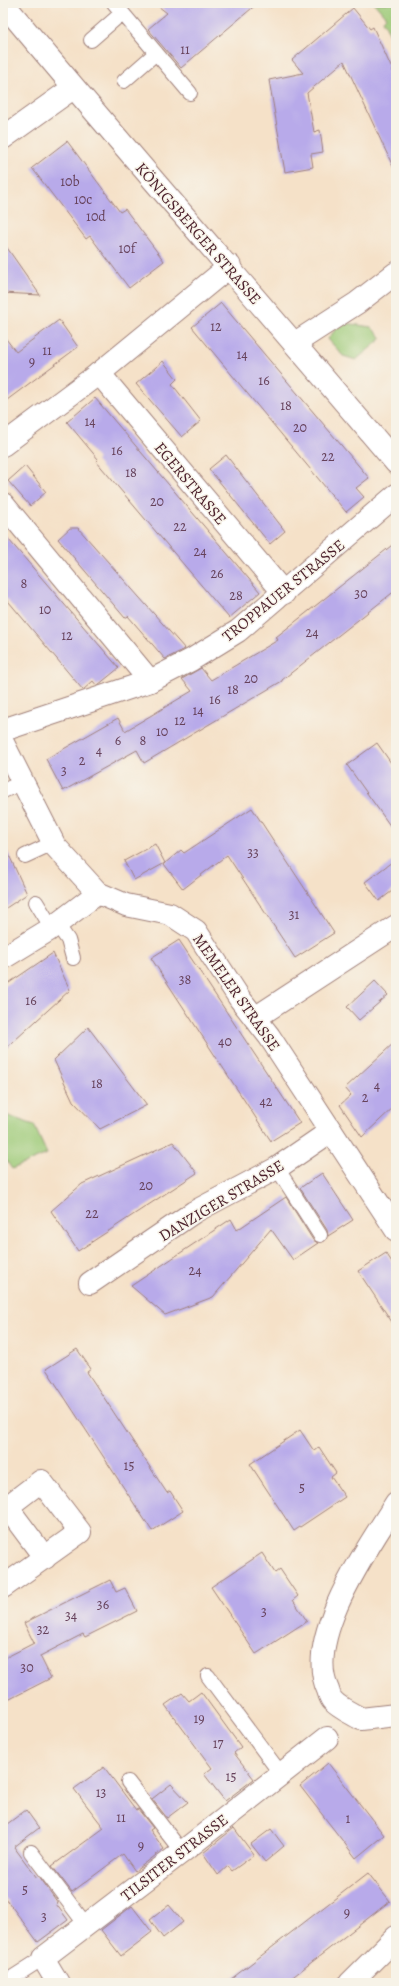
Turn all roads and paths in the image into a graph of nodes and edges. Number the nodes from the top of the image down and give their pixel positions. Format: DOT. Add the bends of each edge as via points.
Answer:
graph roads {
  1 [pos="3,3"];
  2 [pos="118,8"];
  3 [pos="91,40"];
  4 [pos="156,53"];
  5 [pos="124,81"];
  6 [pos="73,88"];
  7 [pos="190,93"];
  8 [pos="3,138"];
  9 [pos="230,266"];
  10 [pos="396,273"];
  11 [pos="295,343"];
  12 [pos="99,373"];
  13 [pos="3,444"];
  14 [pos="396,463"];
  15 [pos="396,495"];
  16 [pos="3,504"];
  17 [pos="284,593"];
  18 [pos="150,681"];
  19 [pos="3,730"];
  20 [pos="3,743"];
  21 [pos="23,782"];
  22 [pos="3,791"];
  23 [pos="53,843"];
  24 [pos="25,856"];
  25 [pos="98,893"];
  26 [pos="36,902"];
  27 [pos="54,926"];
  28 [pos="396,926"];
  29 [pos="3,958"];
  30 [pos="73,958"];
  31 [pos="255,1018"];
  32 [pos="331,1131"];
  33 [pos="277,1168"];
  34 [pos="396,1230"];
  35 [pos="320,1235"];
  36 [pos="90,1283"];
  37 [pos="396,1503"];
  38 [pos="5,1504"];
  39 [pos="45,1558"];
  40 [pos="3,1587"];
  41 [pos="208,1676"];
  42 [pos="396,1715"];
  43 [pos="327,1738"];
  44 [pos="281,1774"];
  45 [pos="128,1782"];
  46 [pos="31,1852"];
  47 [pos="182,1852"];
  48 [pos="86,1925"];
  49 [pos="396,1937"];
  50 [pos="43,1958"];
  51 [pos="4,1983"];
  52 [pos="58,1983"];
  53 [pos="350,1983"];
  1 -- 6 [label="street, KÖNIGSBERGER STRASSE"];
  2 -- 3 [label="lane"];
  2 -- 4 [label="lane"];
  4 -- 5 [label="lane"];
  4 -- 7 [label="lane"];
  6 -- 8 [label="street"];
  6 -- 9 [label="street, KÖNIGSBERGER STRASSE"];
  9 -- 11 [label="street, KÖNIGSBERGER STRASSE"];
  9 -- 12 [label="street"];
  10 -- 11 [label="street" via="357,304"];
  11 -- 14 [label="street, KÖNIGSBERGER STRASSE"];
  12 -- 13 [label="street"];
  12 -- 17 [label="street, EGERSTRASSE"];
  15 -- 17 [label="street, TROPPAUER STRASSE"];
  16 -- 18 [label="street"];
  17 -- 18 [label="street, TROPPAUER STRASSE" via="238,631"];
  18 -- 19 [label="street, TROPPAUER STRASSE"];
  20 -- 21 [label="street, MEMELER STRASSE"];
  21 -- 22 [label="lane"];
  21 -- 23 [label="street, MEMELER STRASSE"];
  23 -- 24 [label="lane"];
  23 -- 25 [label="street, MEMELER STRASSE" via="71,866"];
  25 -- 27 [label="street"];
  25 -- 31 [label="street, MEMELER STRASSE" via="126,905 170,914 196,931"];
  26 -- 27 [label="lane"];
  27 -- 29 [label="street"];
  27 -- 30 [label="lane" via="68,940"];
  28 -- 31 [label="street"];
  31 -- 32 [label="street, MEMELER STRASSE"];
  32 -- 33 [label="street, DANZIGER STRASSE"];
  32 -- 34 [label="street, MEMELER STRASSE"];
  33 -- 35 [label="lane"];
  33 -- 36 [label="street, DANZIGER STRASSE" via="194,1212"];
  37 -- 42 [label="street" via="343,1594 331,1620 322,1653 322,1679 333,1701 361,1719"];
  38 -- 39 [label="street"];
  38 -- 39 [label="street" via="41,1481 80,1532"];
  39 -- 40 [label="street"];
  41 -- 44 [label="lane"];
  43 -- 44 [label="street, TILSITER STRASSE"];
  44 -- 47 [label="street, TILSITER STRASSE"];
  45 -- 47 [label="lane"];
  46 -- 48 [label="lane"];
  47 -- 48 [label="street, TILSITER STRASSE"];
  48 -- 50 [label="street, TILSITER STRASSE"];
  49 -- 53 [label="street"];
  50 -- 51 [label="lane"];
  50 -- 52 [label="street"];
}
